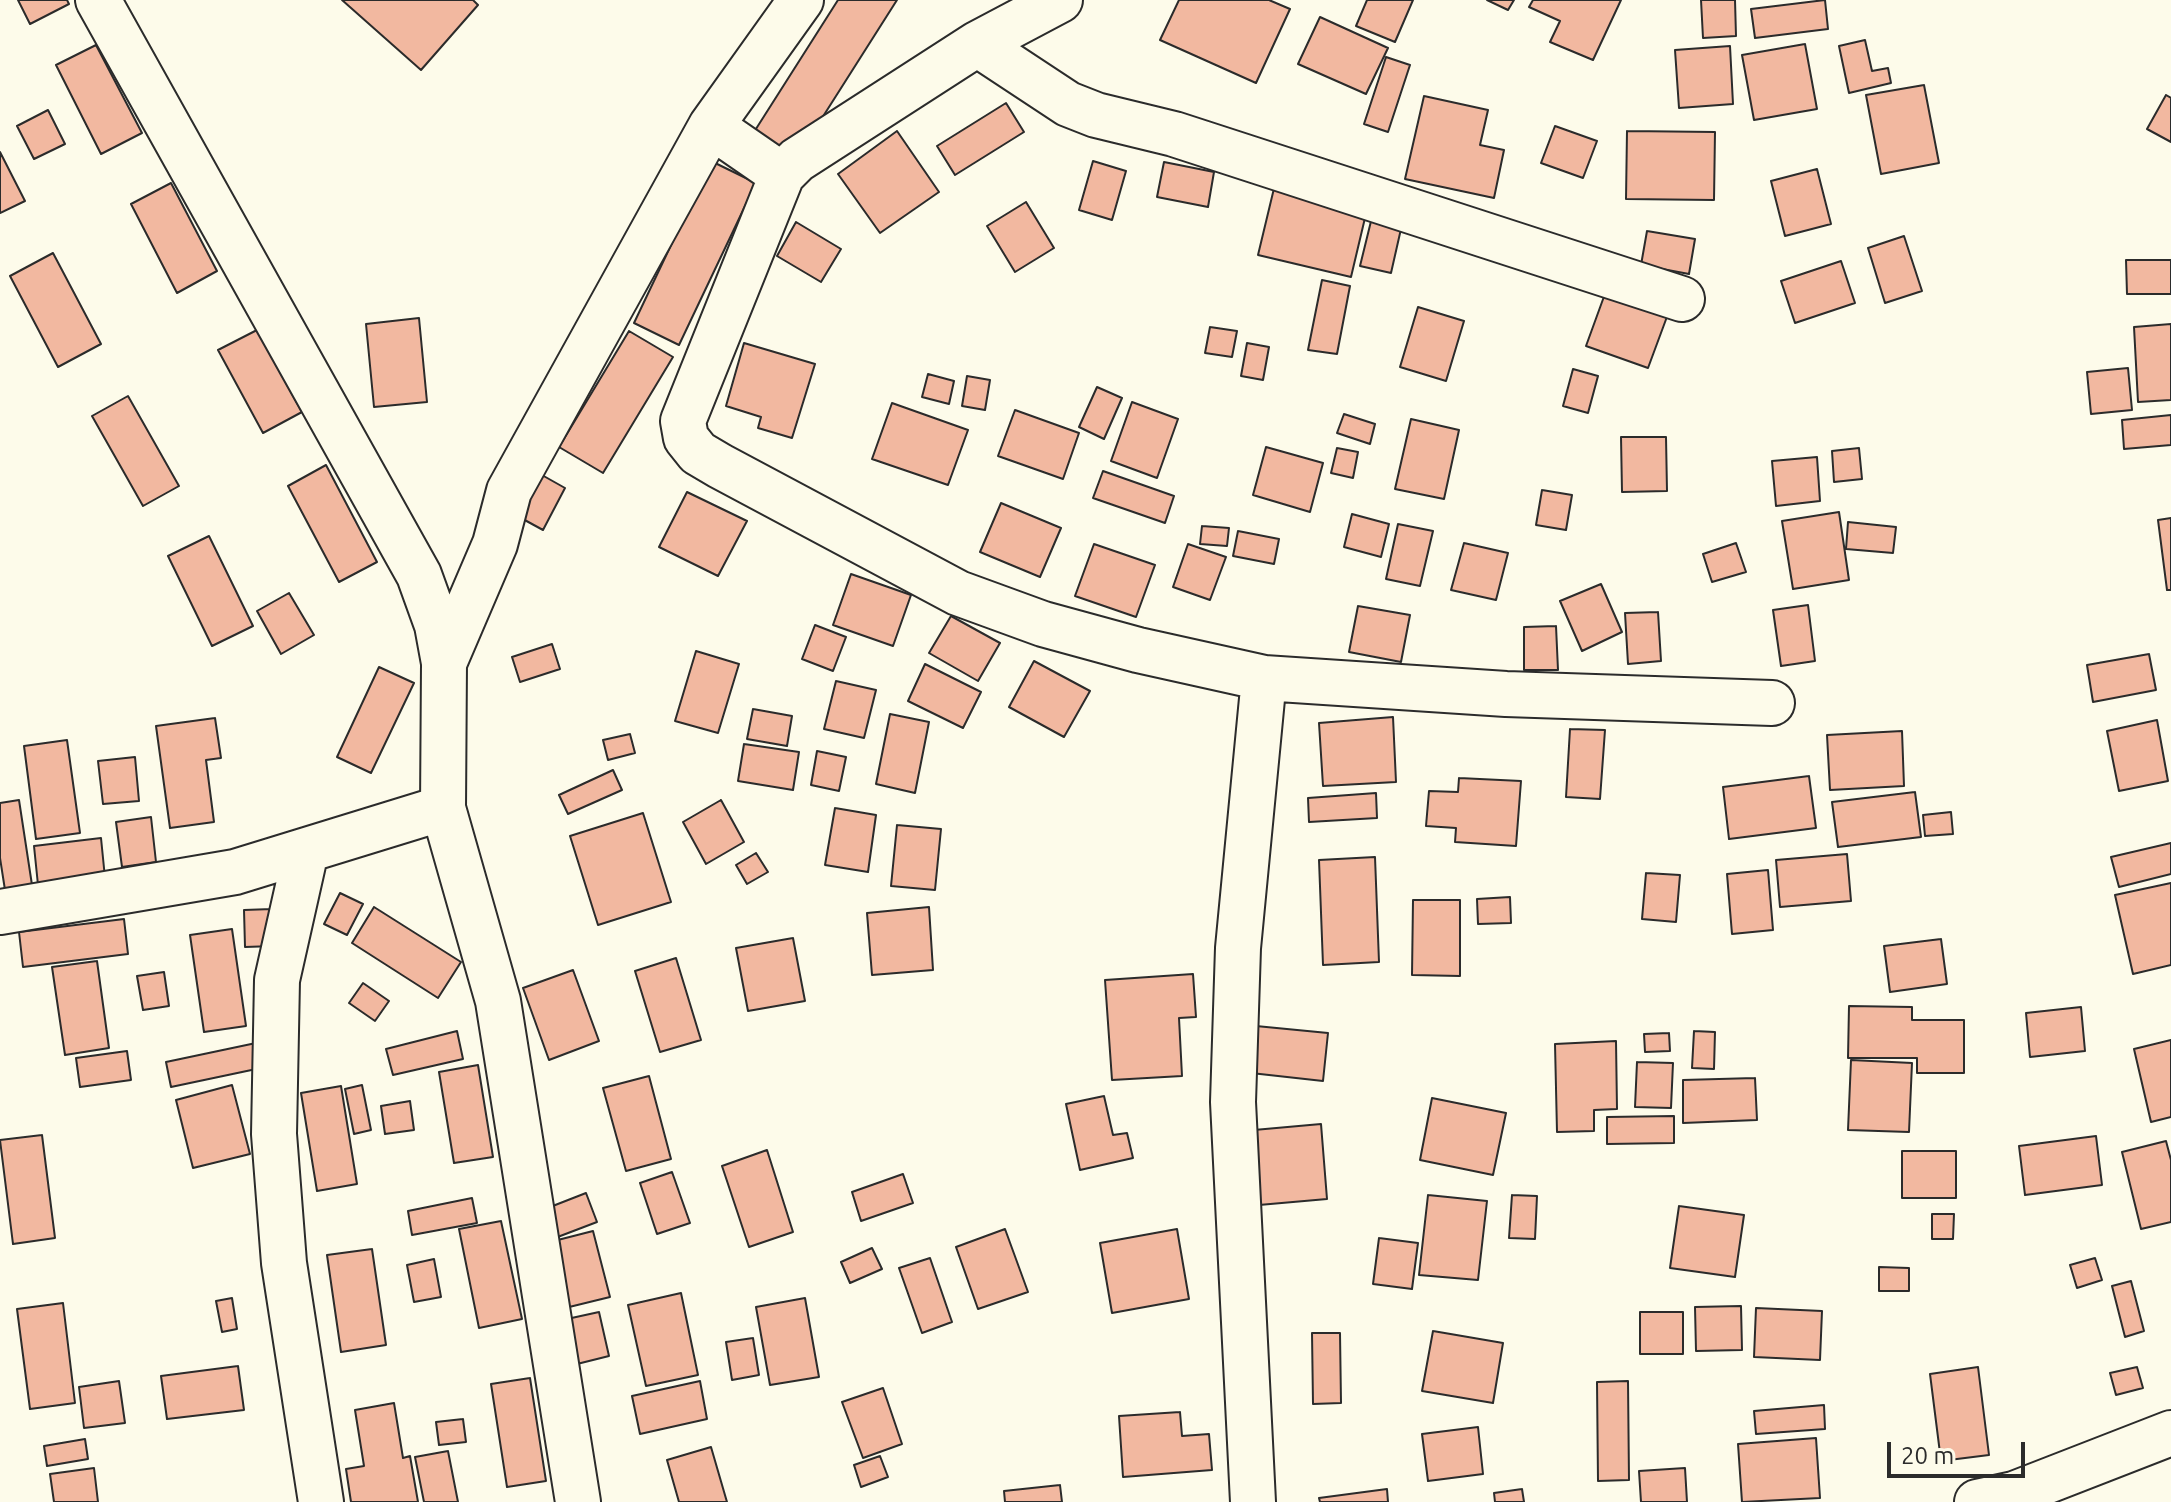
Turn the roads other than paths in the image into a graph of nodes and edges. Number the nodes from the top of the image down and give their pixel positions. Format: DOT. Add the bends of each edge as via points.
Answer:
graph roads {
  1 [pos="98,0"];
  2 [pos="801,0"];
  3 [pos="1060,0"];
  4 [pos="977,44"];
  5 [pos="711,126"];
  6 [pos="782,175"];
  7 [pos="1682,299"];
  8 [pos="444,663"];
  9 [pos="1264,678"];
  10 [pos="1772,703"];
  11 [pos="443,808"];
  12 [pos="306,851"];
  13 [pos="0,912"];
  14 [pos="2171,1433"];
  15 [pos="321,1502"];
  16 [pos="578,1502"];
  17 [pos="1253,1502"];
  18 [pos="1977,1502"];
  1 -- 8 [label="street" via="419,575"];
  2 -- 5 [label="street"];
  3 -- 4 [label="street"];
  4 -- 6 [label="street" via="797,160"];
  4 -- 7 [label="street" via="1068,104 1096,115 1174,134"];
  5 -- 6 [label="street"];
  5 -- 8 [label="street" via="509,491 495,544"];
  6 -- 9 [label="street" via="683,421 686,438 698,453 958,593 1124,647"];
  8 -- 11 [label="street"];
  9 -- 10 [label="street" via="1506,694"];
  9 -- 17 [label="street" via="1238,948 1233,1102"];
  11 -- 12 [label="street"];
  11 -- 16 [label="street" via="498,1001"];
  12 -- 13 [label="street" via="235,872"];
  12 -- 15 [label="street" via="277,980 274,1134 284,1263"];
  14 -- 18 [label="street" via="2014,1494"];
}
